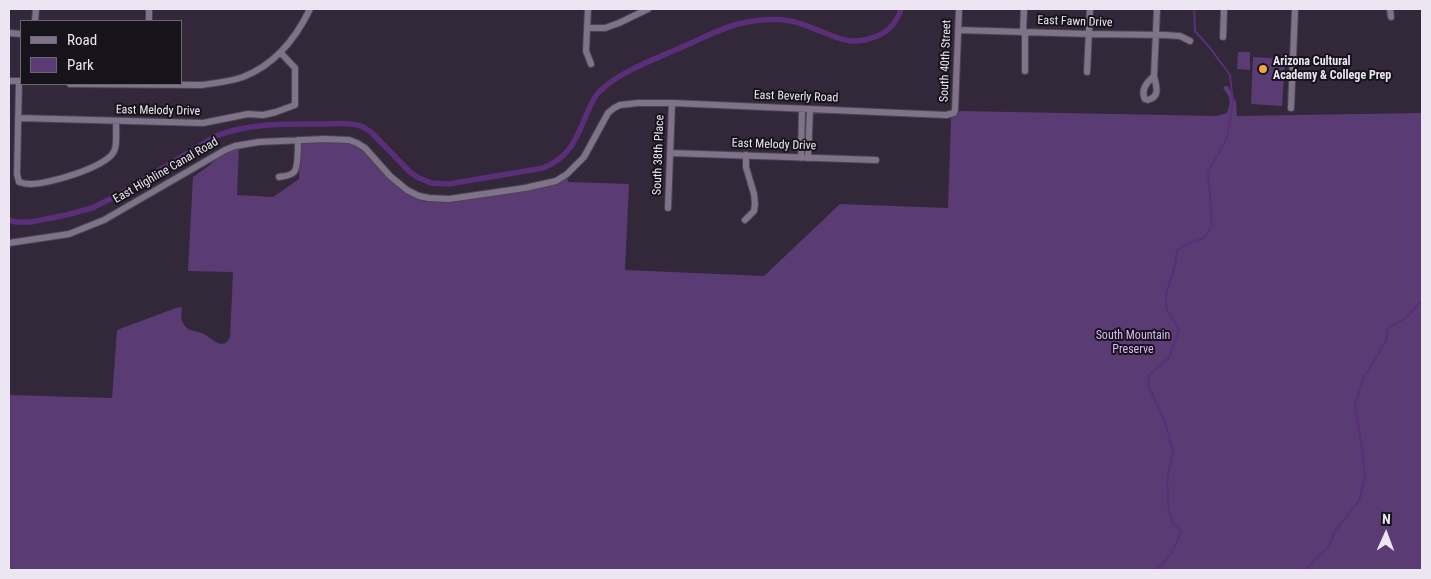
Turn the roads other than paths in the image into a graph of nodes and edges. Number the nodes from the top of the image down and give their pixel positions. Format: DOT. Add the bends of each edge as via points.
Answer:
graph roads {
  1 [pos="310,9"];
  2 [pos="588,9"];
  3 [pos="648,9"];
  4 [pos="959,9"];
  5 [pos="1024,9"];
  6 [pos="1090,9"];
  7 [pos="1157,9"];
  8 [pos="1224,9"];
  9 [pos="1295,9"];
  10 [pos="1390,9"];
  11 [pos="1390,17"];
  12 [pos="587,28"];
  13 [pos="958,30"];
  14 [pos="1024,32"];
  15 [pos="1089,34"];
  16 [pos="1156,35"];
  17 [pos="1223,37"];
  18 [pos="1190,40"];
  19 [pos="281,53"];
  20 [pos="591,64"];
  21 [pos="1025,71"];
  22 [pos="1088,72"];
  23 [pos="1154,76"];
  24 [pos="9,81"];
  25 [pos="20,81"];
  26 [pos="182,85"];
  27 [pos="638,103"];
  28 [pos="672,103"];
  29 [pos="802,108"];
  30 [pos="1291,108"];
  31 [pos="810,109"];
  32 [pos="954,114"];
  33 [pos="18,118"];
  34 [pos="116,121"];
  35 [pos="298,140"];
  36 [pos="670,153"];
  37 [pos="746,155"];
  38 [pos="800,158"];
  39 [pos="808,158"];
  40 [pos="876,160"];
  41 [pos="278,177"];
  42 [pos="668,208"];
  43 [pos="745,220"];
  44 [pos="9,243"];
  1 -- 19 [label="street"];
  2 -- 12 [label="street"];
  3 -- 12 [label="street" via="605,28"];
  4 -- 13 [label="street, South 40th Street"];
  5 -- 14 [label="street"];
  6 -- 15 [label="street"];
  7 -- 16 [label="street"];
  8 -- 17 [label="street"];
  9 -- 30 [label="street"];
  10 -- 11 [label="street"];
  12 -- 20 [label="street" via="586,51"];
  13 -- 14 [label="street, East Fawn Drive"];
  13 -- 32 [label="street, South 40th Street"];
  14 -- 15 [label="street, East Fawn Drive"];
  14 -- 21 [label="street"];
  15 -- 16 [label="street, East Fawn Drive"];
  15 -- 22 [label="street"];
  16 -- 18 [label="street, East Fawn Drive" via="1180,36"];
  16 -- 23 [label="street"];
  19 -- 26 [label="street" via="244,76 222,83"];
  19 -- 34 [label="street, East Melody Drive" via="295,68 295,105 262,115 248,114 203,124"];
  24 -- 25 [label="street"];
  25 -- 33 [label="street"];
  27 -- 28 [label="street, East Beverly Road"];
  27 -- 35 [label="street, East Highline Canal Road" via="620,104 608,113 584,157 556,181 449,200 419,196 408,190 357,143 342,139"];
  28 -- 29 [label="street, East Beverly Road"];
  28 -- 36 [label="street, South 38th Place"];
  29 -- 31 [label="street, East Beverly Road"];
  29 -- 38 [label="street"];
  31 -- 32 [label="street, East Beverly Road"];
  31 -- 39 [label="street"];
  33 -- 34 [label="street, East Melody Drive"];
  33 -- 34 [label="street" via="17,174 19,182 28,184 89,170 110,157 115,149"];
  35 -- 41 [label="street" via="294,173"];
  35 -- 44 [label="street, East Highline Canal Road" via="235,146 104,220 69,234"];
  36 -- 37 [label="street, East Melody Drive"];
  36 -- 42 [label="street, South 38th Place"];
  37 -- 38 [label="street, East Melody Drive"];
  37 -- 43 [label="street" via="755,204 754,211"];
  38 -- 39 [label="street, East Melody Drive"];
  39 -- 40 [label="street, East Melody Drive"];
}
